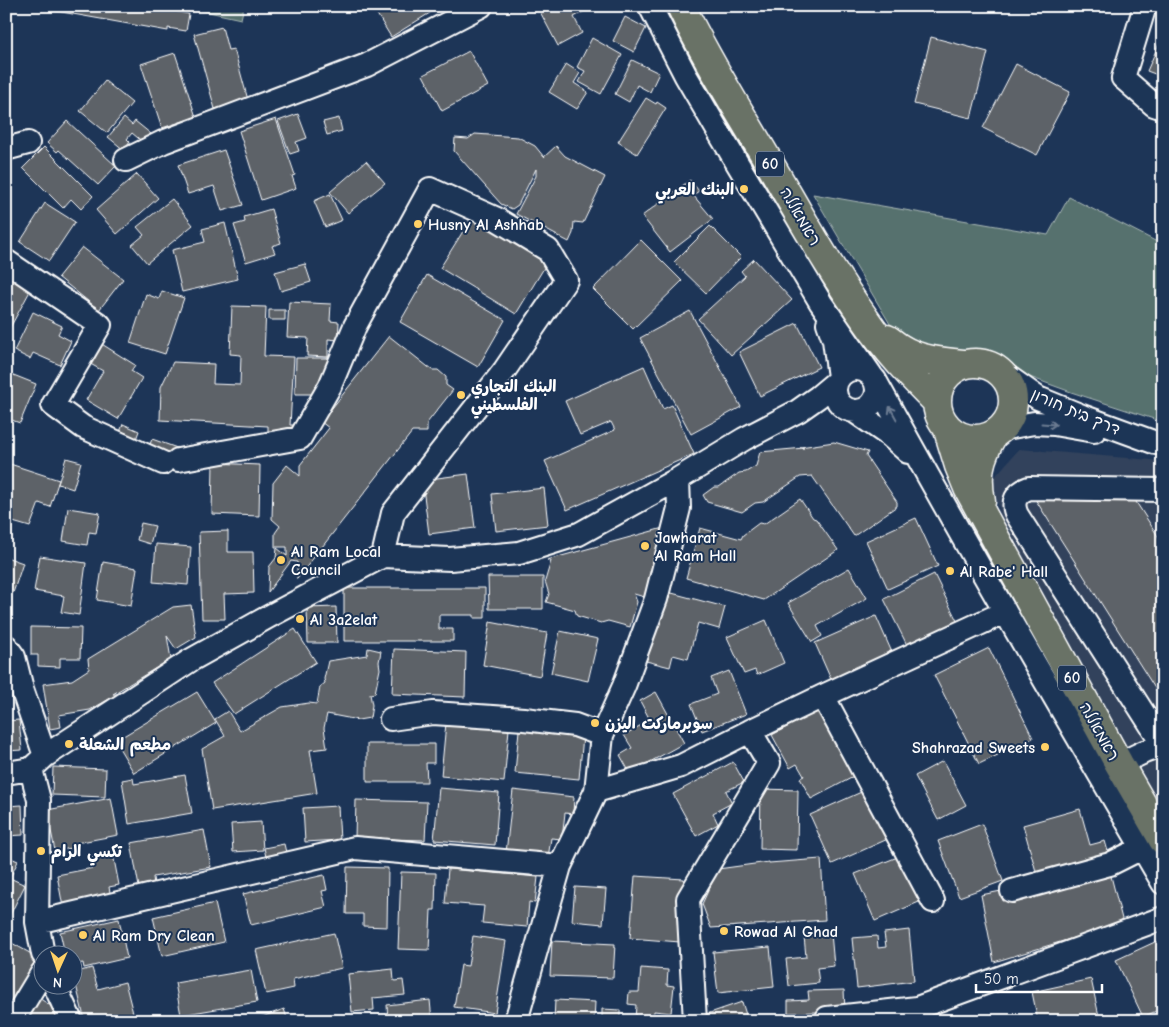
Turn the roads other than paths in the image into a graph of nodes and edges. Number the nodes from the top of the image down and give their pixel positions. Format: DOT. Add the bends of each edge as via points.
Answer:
graph roads {
  1 [pos="481,6"];
  2 [pos="650,6"];
  3 [pos="681,6"];
  4 [pos="1145,6"];
  5 [pos="1163,108"];
  6 [pos="28,143"];
  7 [pos="6,149"];
  8 [pos="126,160"];
  9 [pos="6,262"];
  10 [pos="821,303"];
  11 [pos="865,320"];
  12 [pos="962,364"];
  13 [pos="1000,371"];
  14 [pos="873,377"];
  15 [pos="837,380"];
  16 [pos="851,410"];
  17 [pos="942,415"];
  18 [pos="997,432"];
  19 [pos="744,440"];
  20 [pos="1159,443"];
  21 [pos="925,472"];
  22 [pos="678,479"];
  23 [pos="1163,490"];
  24 [pos="983,514"];
  25 [pos="383,556"];
  26 [pos="1005,612"];
  27 [pos="6,646"];
  28 [pos="822,696"];
  29 [pos="391,718"];
  30 [pos="750,731"];
  31 [pos="602,736"];
  32 [pos="1163,744"];
  33 [pos="1163,761"];
  34 [pos="38,762"];
  35 [pos="1119,764"];
  36 [pos="6,773"];
  37 [pos="596,791"];
  38 [pos="1153,844"];
  39 [pos="560,866"];
  40 [pos="1163,883"];
  41 [pos="1012,891"];
  42 [pos="934,901"];
  43 [pos="1163,918"];
  44 [pos="37,922"];
  45 [pos="41,944"];
  46 [pos="32,990"];
  47 [pos="59,994"];
  48 [pos="827,1018"];
  49 [pos="13,1021"];
  50 [pos="71,1021"];
  51 [pos="516,1021"];
  52 [pos="695,1021"];
  1 -- 8 [label="street" via="367,65 163,142"];
  2 -- 10 [label="street" via="686,76"];
  3 -- 11 [label="highway, ראמאללה / 60" via="713,67"];
  4 -- 5 [label="street" via="1123,78 1154,105"];
  6 -- 7 [label="street"];
  9 -- 25 [label="street" via="100,325 53,406 83,427 170,462 300,438 330,386 356,326 430,189 495,218 548,250 566,280 504,371 393,513"];
  10 -- 14 [label="street"];
  10 -- 15 [label="street" via="834,340"];
  11 -- 12 [label="highway, ראמאללה / 60" via="900,348 921,358"];
  11 -- 17 [label="highway, ראמאללה / 60"];
  12 -- 13 [label="highway, 60" via="984,363"];
  12 -- 17 [label="highway" via="943,379 938,390"];
  13 -- 18 [label="highway, 60" via="1013,393 1013,406 1009,419"];
  13 -- 20 [label="street, דרך בית חורון" via="1038,398"];
  14 -- 15 [label="street" via="865,371 851,369"];
  14 -- 16 [label="street" via="877,394 870,406"];
  21 -- 14 [label="street, one-way"];
  15 -- 16 [label="street" via="836,396"];
  15 -- 19 [label="street" via="798,412"];
  16 -- 19 [label="street" via="800,418"];
  16 -- 21 [label="street" via="890,436"];
  17 -- 18 [label="highway, 60" via="957,434 968,439 981,439"];
  17 -- 24 [label="highway, ראמאללה / 60" via="968,488"];
  18 -- 20 [label="street, דרך בית חורון, one-way" via="1034,423 1054,424"];
  18 -- 24 [label="highway, ראמאללה / 60" via="986,446 978,474"];
  19 -- 22 [label="street"];
  21 -- 26 [label="street"];
  22 -- 25 [label="street" via="579,534 519,552 450,559"];
  22 -- 31 [label="street" via="678,508 656,599"];
  23 -- 32 [label="street" via="1038,487 1020,492 1014,504"];
  24 -- 35 [label="highway, ראמאללה / 60"];
  25 -- 34 [label="street" via="191,660"];
  26 -- 28 [label="street"];
  26 -- 38 [label="street"];
  27 -- 34 [label="street" via="14,657"];
  28 -- 30 [label="street"];
  28 -- 42 [label="street"];
  29 -- 31 [label="street" via="433,713 524,719 575,725"];
  30 -- 37 [label="street" via="682,766"];
  30 -- 52 [label="street" via="769,763 688,899"];
  31 -- 37 [label="street"];
  32 -- 35 [label="street"];
  33 -- 35 [label="street"];
  34 -- 36 [label="street"];
  34 -- 44 [label="street"];
  35 -- 38 [label="highway, ראמאללה / 60"];
  37 -- 39 [label="street"];
  38 -- 40 [label="street"];
  38 -- 41 [label="street" via="1110,864"];
  39 -- 44 [label="street" via="355,848"];
  39 -- 51 [label="street"];
  43 -- 48 [label="street" via="917,1008"];
  44 -- 45 [label="street"];
  46 -- 49 [label="street"];
  47 -- 50 [label="street"];
}
